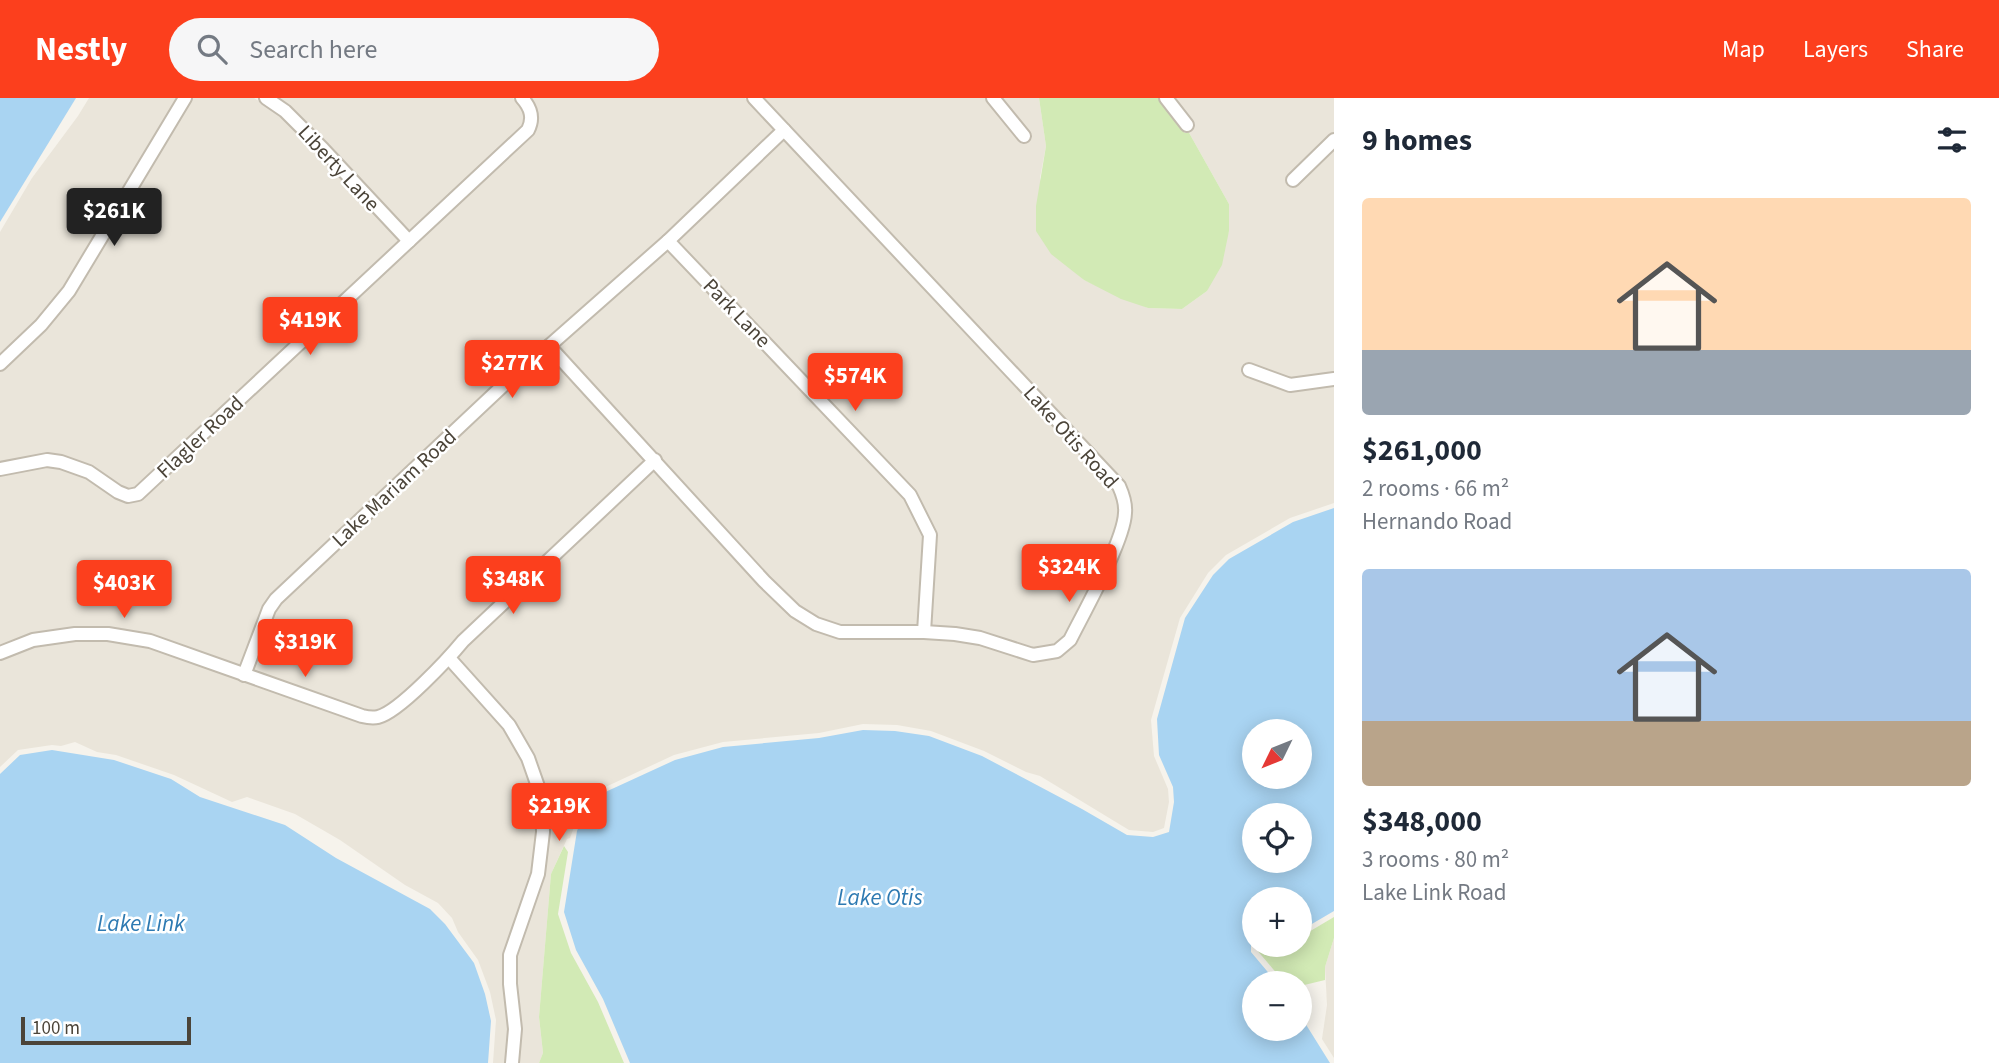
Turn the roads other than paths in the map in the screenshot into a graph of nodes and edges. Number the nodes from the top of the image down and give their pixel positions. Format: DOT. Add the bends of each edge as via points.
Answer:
graph roads {
  1 [pos="185,98"];
  2 [pos="266,98"];
  3 [pos="522,98"];
  4 [pos="754,98"];
  5 [pos="993,98"];
  6 [pos="1166,98"];
  7 [pos="1186,125"];
  8 [pos="784,130"];
  9 [pos="1024,136"];
  10 [pos="1334,140"];
  11 [pos="1293,180"];
  12 [pos="409,241"];
  13 [pos="668,241"];
  14 [pos="550,346"];
  15 [pos="0,364"];
  16 [pos="1249,370"];
  17 [pos="1334,379"];
  18 [pos="655,460"];
  19 [pos="0,468"];
  20 [pos="924,632"];
  21 [pos="0,653"];
  22 [pos="449,658"];
  23 [pos="244,675"];
  24 [pos="512,1063"];
  1 -- 15 [label="street" via="69,291"];
  2 -- 12 [label="street, Liberty Lane" via="323,149"];
  3 -- 12 [label="street, Flagler Road" via="531,110 528,130"];
  4 -- 8 [label="street, Lake Otis Road"];
  5 -- 9 [label="street"];
  6 -- 7 [label="street"];
  8 -- 13 [label="street, Lake Mariam Road"];
  8 -- 20 [label="street, Lake Otis Road" via="1119,486 1125,500 1118,541 1070,640 1056,651 1033,655 980,638"];
  10 -- 11 [label="street"];
  12 -- 19 [label="street, Flagler Road" via="138,494 118,492 89,472 61,462"];
  13 -- 14 [label="street, Lake Mariam Road"];
  13 -- 20 [label="street, Park Lane" via="910,495 930,535"];
  14 -- 18 [label="street, Lake Otis Road"];
  14 -- 23 [label="street, Lake Mariam Road" via="276,599"];
  16 -- 17 [label="street" via="1290,385"];
  18 -- 20 [label="street, Lake Otis Road" via="795,611 840,632"];
  18 -- 22 [label="street"];
  21 -- 23 [label="street" via="33,640 108,634 150,641"];
  22 -- 23 [label="street" via="379,717 355,714"];
  22 -- 24 [label="street" via="509,725 542,798 538,874 510,955 515,1029"];
}
